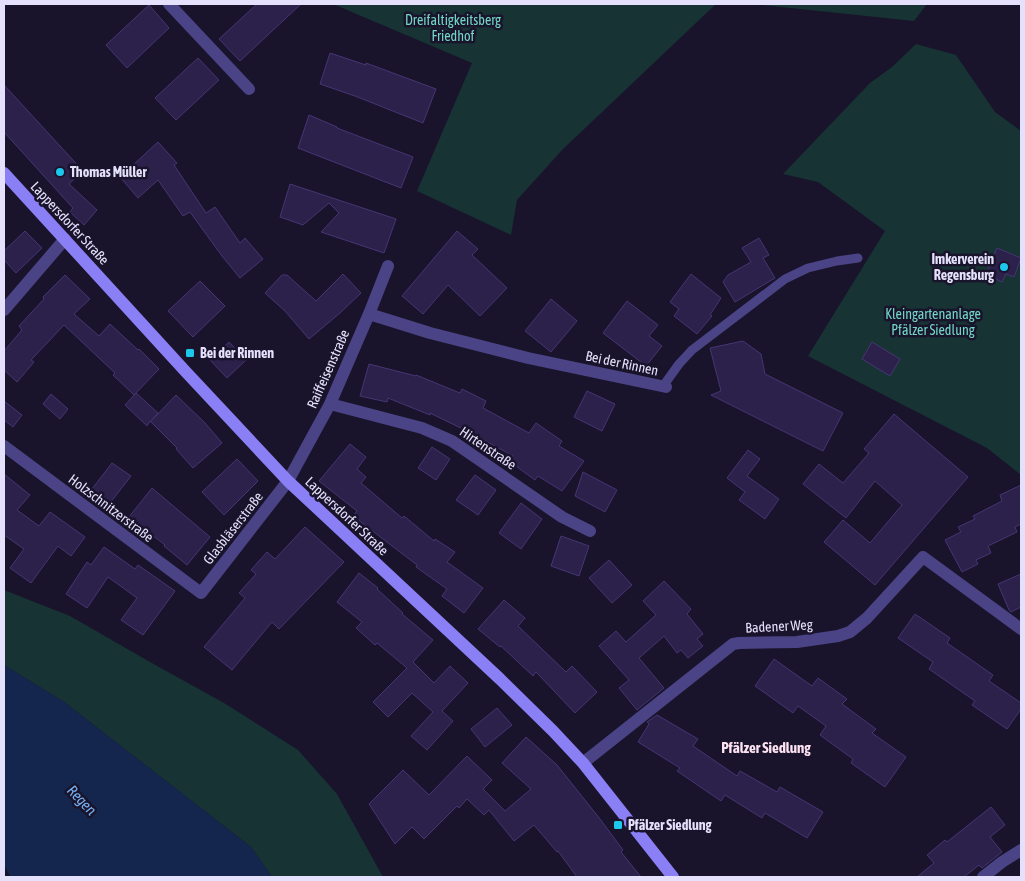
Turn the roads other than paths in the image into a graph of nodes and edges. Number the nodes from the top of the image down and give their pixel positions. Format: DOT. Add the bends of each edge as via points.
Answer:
graph roads {
  1 [pos="168,4"];
  2 [pos="250,89"];
  3 [pos="4,173"];
  4 [pos="65,239"];
  5 [pos="858,258"];
  6 [pos="388,266"];
  7 [pos="4,310"];
  8 [pos="369,314"];
  9 [pos="666,387"];
  10 [pos="330,404"];
  11 [pos="4,446"];
  12 [pos="288,481"];
  13 [pos="590,531"];
  14 [pos="201,593"];
  15 [pos="1021,630"];
  16 [pos="583,763"];
  17 [pos="1021,850"];
  18 [pos="673,877"];
  19 [pos="983,877"];
  1 -- 2 [label="street"];
  3 -- 4 [label="street, Lappersdorfer Straße"];
  4 -- 7 [label="street"];
  4 -- 12 [label="street, Lappersdorfer Straße"];
  5 -- 9 [label="lane, Bei der Rinnen" via="808,268 785,278 692,350 666,382"];
  6 -- 8 [label="street, Raiffeisenstraße"];
  8 -- 9 [label="street, Bei der Rinnen" via="430,334"];
  8 -- 10 [label="street, Raiffeisenstraße"];
  10 -- 12 [label="street, Raiffeisenstraße"];
  10 -- 13 [label="street, Hirtenstraße" via="422,428 452,441 562,517"];
  11 -- 14 [label="street, Holzschnitzerstraße"];
  12 -- 14 [label="street, Glasbläserstraße"];
  12 -- 16 [label="street, Lappersdorfer Straße" via="500,679"];
  15 -- 16 [label="street, Badener Weg" via="923,557 850,632 797,642 733,644"];
  16 -- 18 [label="street, Lappersdorfer Straße"];
  17 -- 19 [label="street"];
}
